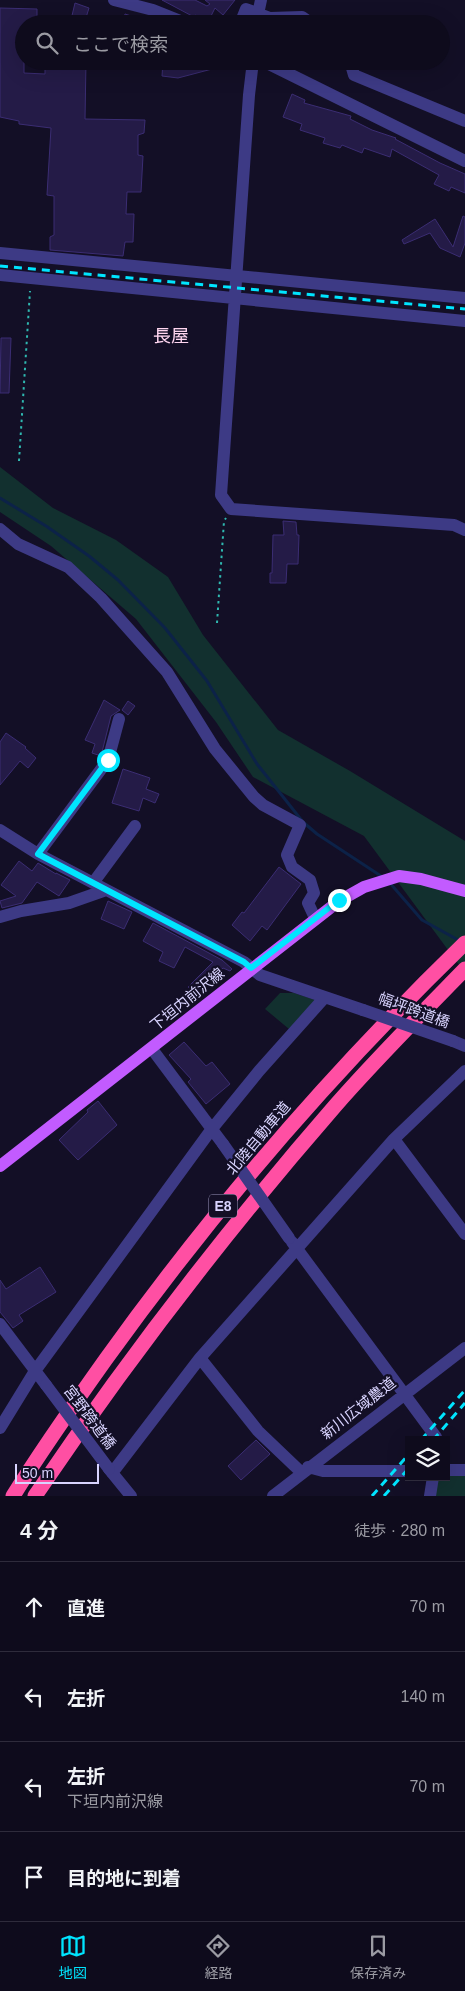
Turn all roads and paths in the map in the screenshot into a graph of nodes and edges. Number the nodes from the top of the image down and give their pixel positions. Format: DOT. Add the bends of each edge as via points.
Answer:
graph roads {
  1 [pos="114,0"];
  2 [pos="261,0"];
  3 [pos="248,8"];
  4 [pos="165,15"];
  5 [pos="263,15"];
  6 [pos="252,70"];
  7 [pos="281,70"];
  8 [pos="353,70"];
  9 [pos="465,121"];
  10 [pos="465,161"];
  11 [pos="0,253"];
  12 [pos="0,275"];
  13 [pos="237,275"];
  14 [pos="31,278"];
  15 [pos="236,298"];
  16 [pos="465,298"];
  17 [pos="465,321"];
  18 [pos="19,461"];
  19 [pos="231,509"];
  20 [pos="0,529"];
  21 [pos="465,530"];
  22 [pos="217,623"];
  23 [pos="119,719"];
  24 [pos="135,826"];
  25 [pos="0,830"];
  26 [pos="38,854"];
  27 [pos="93,882"];
  28 [pos="106,890"];
  29 [pos="463,890"];
  30 [pos="0,916"];
  31 [pos="315,918"];
  32 [pos="465,942"];
  33 [pos="251,968"];
  34 [pos="465,969"];
  35 [pos="325,996"];
  36 [pos="459,1044"];
  37 [pos="152,1049"];
  38 [pos="465,1071"];
  39 [pos="212,1130"];
  40 [pos="394,1139"];
  41 [pos="0,1166"];
  42 [pos="465,1234"];
  43 [pos="293,1243"];
  44 [pos="0,1324"];
  45 [pos="465,1348"];
  46 [pos="200,1358"];
  47 [pos="35,1372"];
  48 [pos="405,1393"];
  49 [pos="0,1428"];
  50 [pos="435,1436"];
  51 [pos="305,1470"];
  52 [pos="450,1470"];
  53 [pos="465,1470"];
  54 [pos="111,1471"];
  55 [pos="405,1471"];
  56 [pos="432,1481"];
  57 [pos="13,1496"];
  58 [pos="35,1496"];
  59 [pos="131,1496"];
  60 [pos="273,1496"];
  61 [pos="430,1496"];
  1 -- 4 [label="street"];
  2 -- 3 [label="street"];
  3 -- 5 [label="street"];
  6 -- 13 [label="street"];
  7 -- 10 [label="street"];
  8 -- 9 [label="street" via="354,75"];
  11 -- 13 [label="street"];
  12 -- 14 [label="street"];
  13 -- 15 [label="street"];
  13 -- 16 [label="street"];
  14 -- 15 [label="street"];
  14 -- 18 [label="path"];
  15 -- 17 [label="street"];
  15 -- 19 [label="street" via="221,495"];
  19 -- 21 [label="street" via="454,525"];
  19 -- 22 [label="path" via="224,521"];
  20 -- 31 [label="street" via="18,544 68,567 101,598 167,672 215,749 254,797 300,825 287,855 292,867 310,880 314,893 308,903"];
  23 -- 26 [label="street" via="108,760"];
  24 -- 27 [label="street"];
  25 -- 26 [label="street, 幅坪跨道橋"];
  26 -- 27 [label="street, 幅坪跨道橋"];
  27 -- 28 [label="street, 幅坪跨道橋"];
  28 -- 30 [label="street" via="69,903"];
  28 -- 33 [label="street, 幅坪跨道橋"];
  29 -- 31 [label="main road, 下垣内前沢線" via="399,876 364,887"];
  31 -- 33 [label="main road, 下垣内前沢線"];
  32 -- 57 [label="highway, 北陸自動車道 / E8" via="322,1090 258,1163 131,1324"];
  33 -- 35 [label="street, 幅坪跨道橋" via="260,975"];
  33 -- 37 [label="main road, 下垣内前沢線"];
  34 -- 58 [label="highway, E8" via="349,1091 273,1179 144,1341"];
  35 -- 36 [label="street, 幅坪跨道橋, bridge"];
  35 -- 39 [label="street"];
  37 -- 39 [label="street"];
  37 -- 41 [label="main road, 下垣内前沢線"];
  38 -- 40 [label="street"];
  39 -- 43 [label="street, bridge"];
  39 -- 47 [label="street"];
  40 -- 42 [label="street"];
  40 -- 43 [label="street"];
  43 -- 46 [label="street"];
  43 -- 48 [label="street"];
  44 -- 47 [label="street, 宮野跨道橋"];
  45 -- 48 [label="street, 新川広域農道"];
  46 -- 51 [label="street" via="258,1431"];
  46 -- 54 [label="street"];
  47 -- 49 [label="street"];
  47 -- 54 [label="street, 宮野跨道橋, bridge"];
  48 -- 50 [label="street"];
  48 -- 51 [label="street, 新川広域農道"];
  51 -- 55 [label="street"];
  51 -- 60 [label="street, 新川広域農道"];
  52 -- 53 [label="street"];
  54 -- 59 [label="street, 宮野跨道橋"];
  56 -- 61 [label="street"];
}
